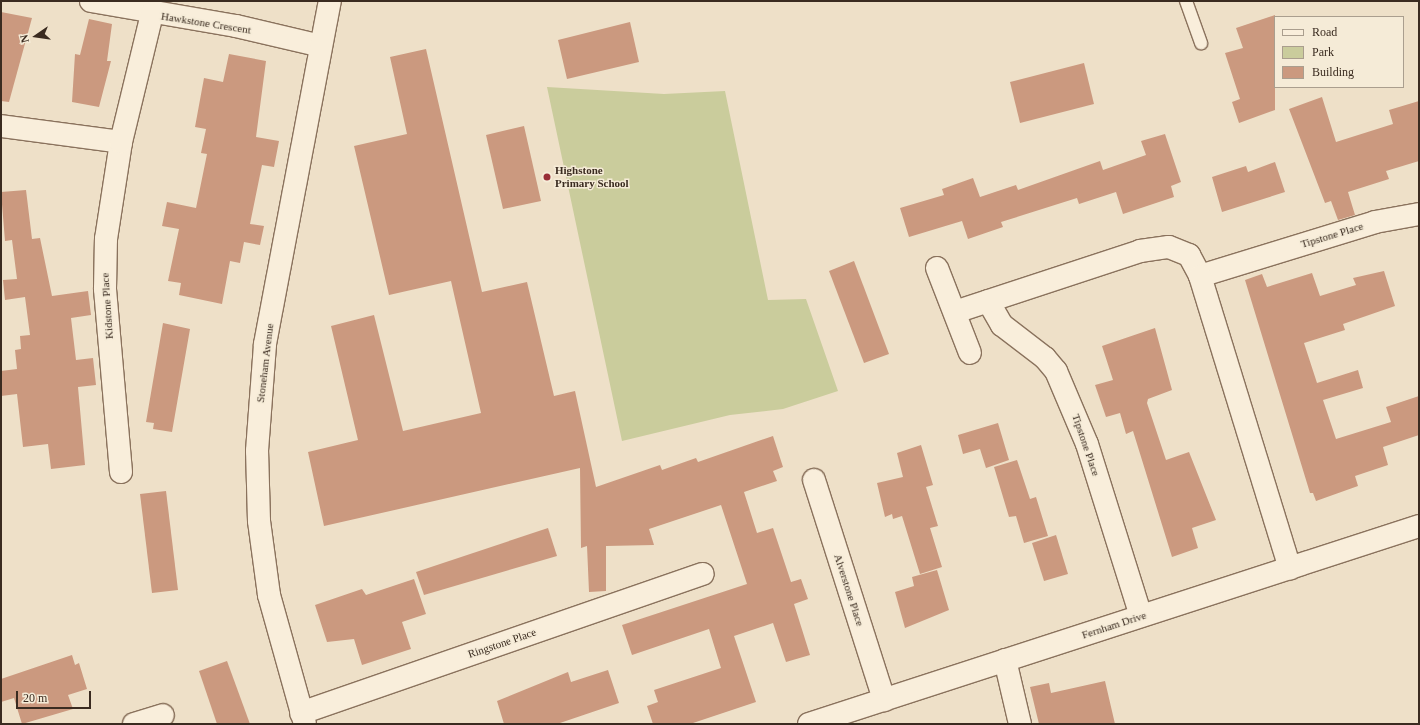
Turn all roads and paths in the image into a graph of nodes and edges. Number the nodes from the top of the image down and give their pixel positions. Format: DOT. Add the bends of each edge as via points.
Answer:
graph roads {
  1 [pos="91,1"];
  2 [pos="330,1"];
  3 [pos="1186,1"];
  4 [pos="152,14"];
  5 [pos="1201,43"];
  6 [pos="321,46"];
  7 [pos="1,126"];
  8 [pos="121,142"];
  9 [pos="1419,214"];
  10 [pos="937,268"];
  11 [pos="1200,276"];
  12 [pos="988,301"];
  13 [pos="955,312"];
  14 [pos="970,354"];
  15 [pos="121,472"];
  16 [pos="814,480"];
  17 [pos="1419,526"];
  18 [pos="1290,568"];
  19 [pos="703,574"];
  20 [pos="1141,616"];
  21 [pos="1005,660"];
  22 [pos="884,700"];
  23 [pos="163,715"];
  24 [pos="303,719"];
  25 [pos="134,724"];
  26 [pos="809,724"];
  27 [pos="1020,724"];
  1 -- 4 [label="street, Hawkstone Crescent"];
  2 -- 6 [label="street, Stoneham Avenue"];
  3 -- 5 [label="lane"];
  4 -- 6 [label="street, Hawkstone Crescent" via="236,26"];
  4 -- 8 [label="street, Kidstone Place"];
  6 -- 24 [label="street, Stoneham Avenue" via="265,344 257,451 259,521 269,595"];
  7 -- 8 [label="street"];
  8 -- 15 [label="street, Kidstone Place" via="104,271"];
  9 -- 11 [label="street, Tipstone Place" via="1375,222"];
  10 -- 13 [label="street"];
  11 -- 12 [label="street" via="1189,256 1170,247 1154,248"];
  11 -- 18 [label="street"];
  12 -- 13 [label="street"];
  12 -- 20 [label="street, Tipstone Place" via="1002,325 1045,358 1059,377 1086,444"];
  13 -- 14 [label="street"];
  16 -- 22 [label="street, Alverstone Place"];
  17 -- 18 [label="street, Fernham Drive"];
  18 -- 20 [label="street, Fernham Drive"];
  19 -- 24 [label="street, Ringstone Place"];
  20 -- 21 [label="street, Fernham Drive"];
  21 -- 22 [label="street, Fernham Drive"];
  21 -- 27 [label="street"];
  22 -- 26 [label="street, Fernham Drive"];
  23 -- 25 [label="street"];
}
